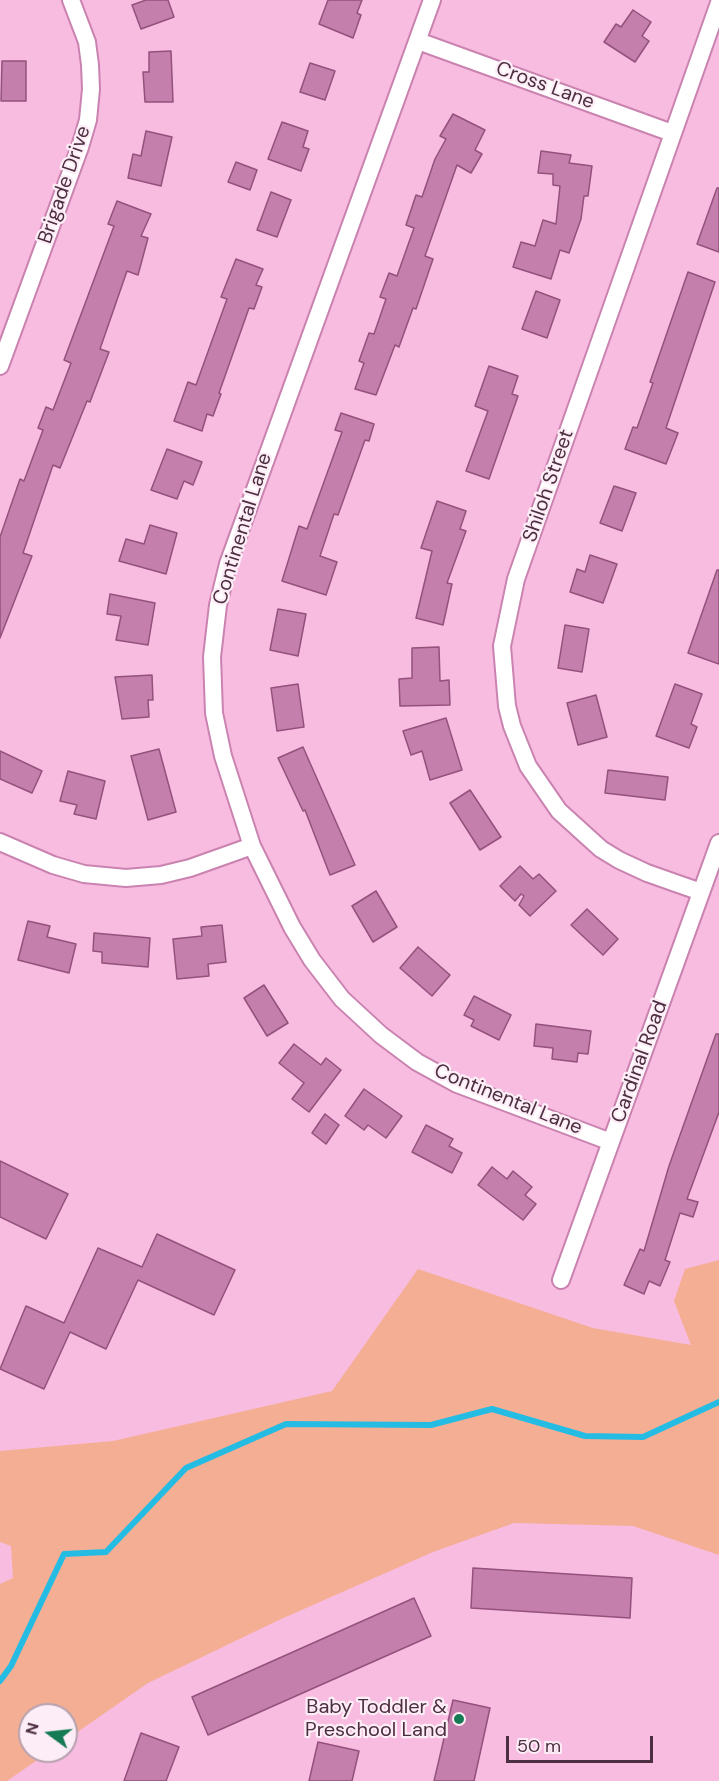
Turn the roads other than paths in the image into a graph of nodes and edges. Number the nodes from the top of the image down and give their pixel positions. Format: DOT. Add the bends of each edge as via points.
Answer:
graph roads {
  1 [pos="71,0"];
  2 [pos="432,0"];
  3 [pos="719,3"];
  4 [pos="418,41"];
  5 [pos="672,133"];
  6 [pos="0,366"];
  7 [pos="0,842"];
  8 [pos="719,843"];
  9 [pos="252,846"];
  10 [pos="701,892"];
  11 [pos="611,1142"];
  12 [pos="561,1280"];
  1 -- 6 [label="street, Brigade Drive" via="87,42 91,89 88,120"];
  2 -- 4 [label="street, Continental Lane"];
  3 -- 5 [label="street, Shiloh Street"];
  4 -- 5 [label="street, Cross Lane"];
  4 -- 9 [label="street, Continental Lane" via="248,505 218,605 212,657 214,713 223,756"];
  5 -- 10 [label="street, Shiloh Street" via="516,579 505,622 502,667 507,706 519,746 536,780 559,811 619,860"];
  7 -- 9 [label="street" via="53,866 126,878 190,868"];
  8 -- 10 [label="street, Cardinal Road"];
  9 -- 11 [label="street, Continental Lane" via="312,960 342,999 381,1035 417,1062 457,1083"];
  10 -- 11 [label="street, Cardinal Road"];
  11 -- 12 [label="street, Cardinal Road"];
}
